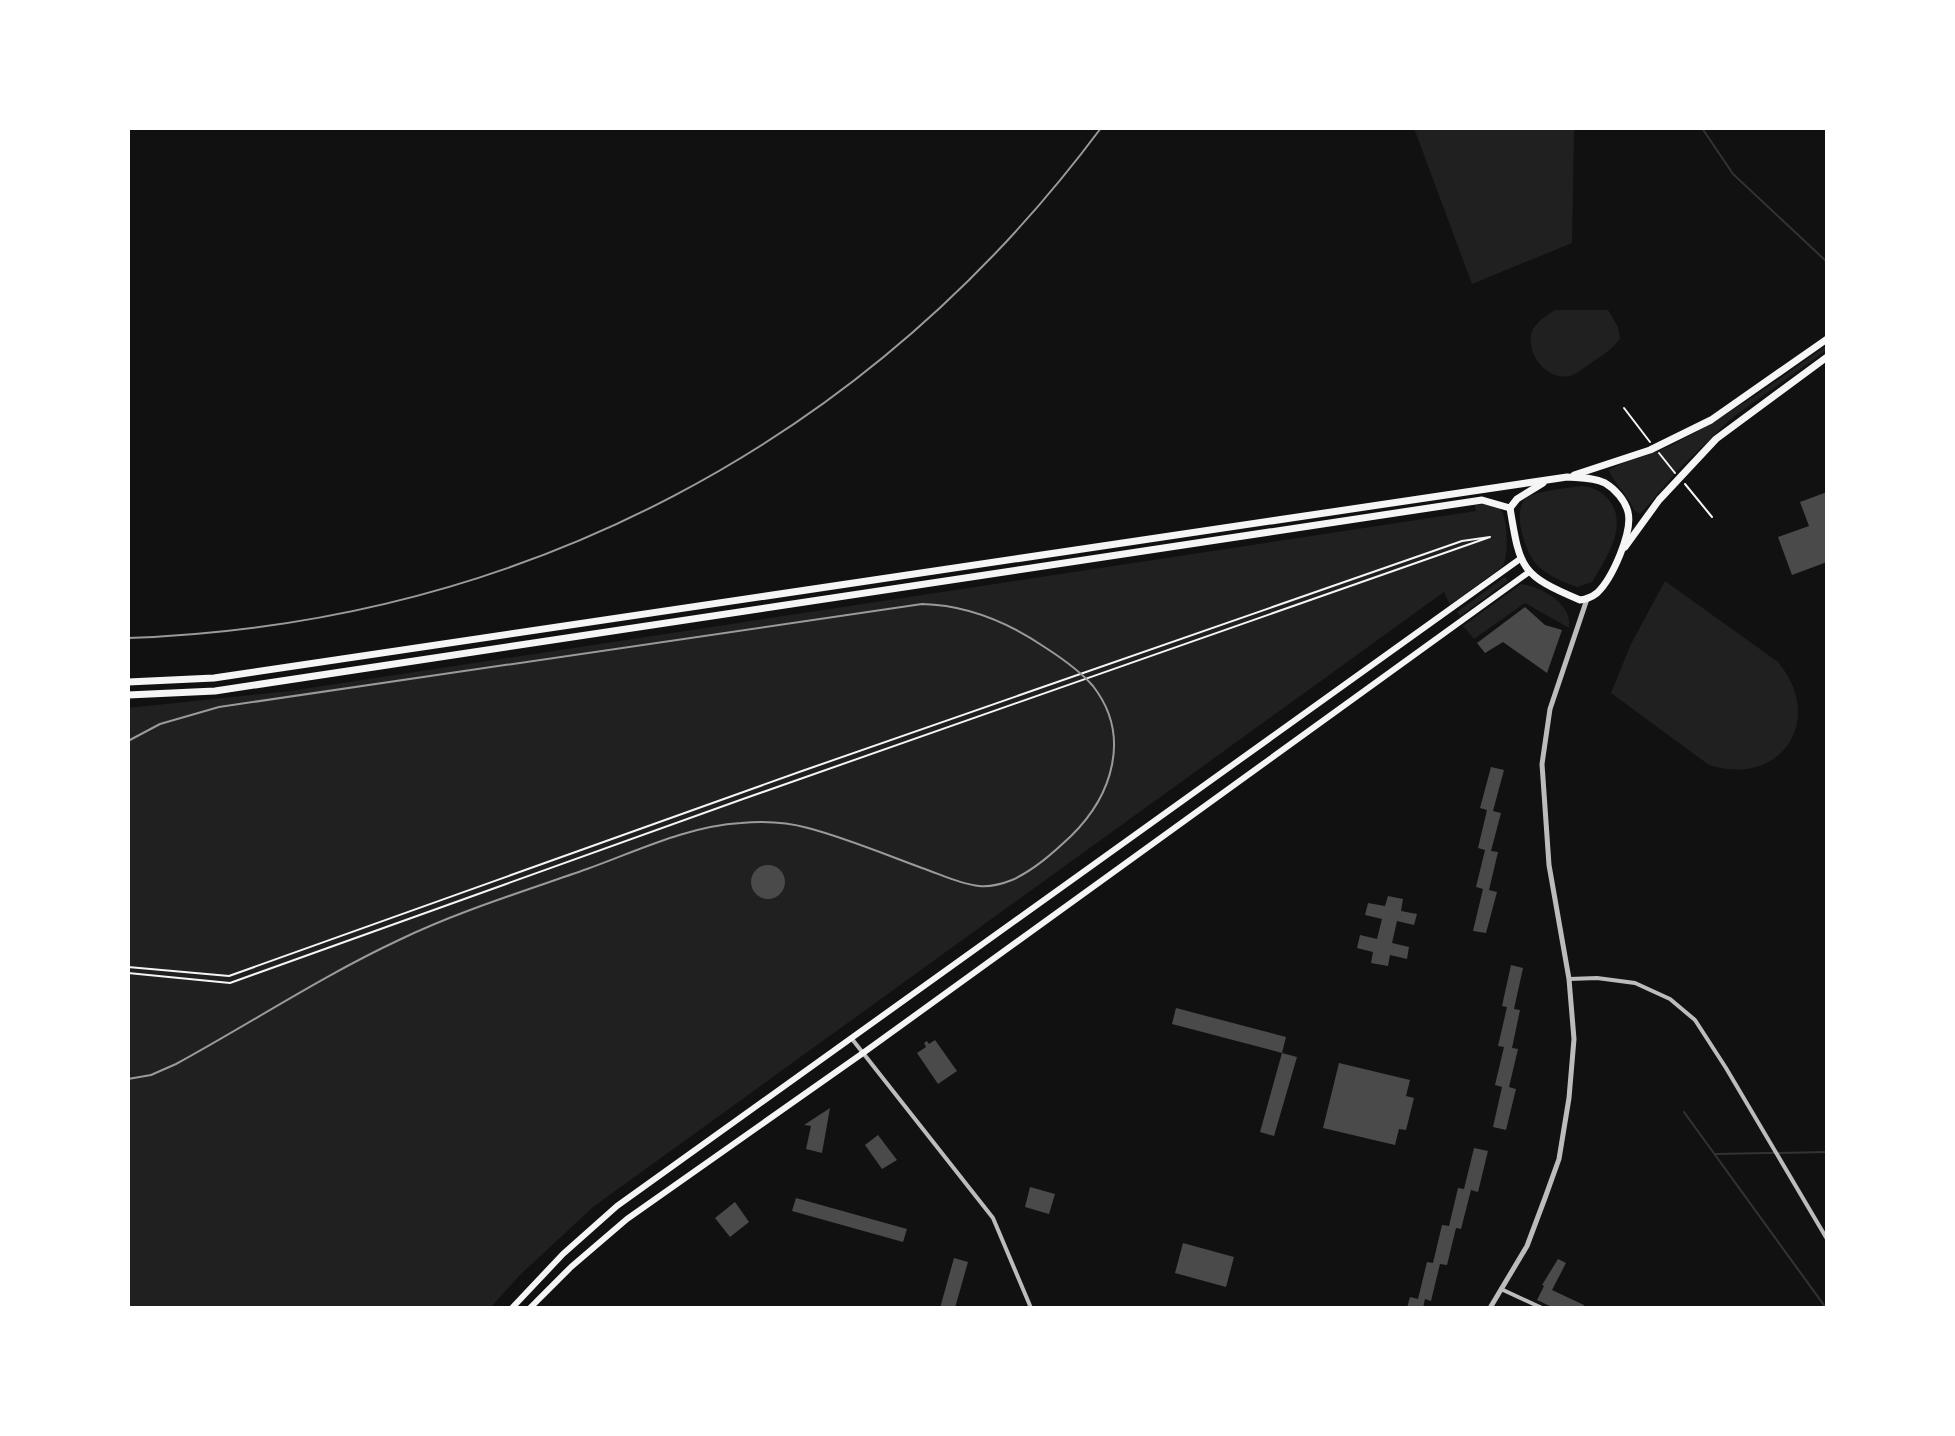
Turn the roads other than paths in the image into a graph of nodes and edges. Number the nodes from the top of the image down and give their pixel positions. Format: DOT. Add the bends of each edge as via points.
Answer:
graph roads {
  1 [pos="1827,339"];
  2 [pos="1827,357"];
  3 [pos="1567,477"];
  4 [pos="1547,480"];
  5 [pos="1510,508"];
  6 [pos="1621,553"];
  7 [pos="1520,559"];
  8 [pos="1529,572"];
  9 [pos="1587,599"];
  10 [pos="128,682"];
  11 [pos="128,695"];
  12 [pos="1569,979"];
  13 [pos="852,1039"];
  14 [pos="863,1053"];
  15 [pos="1827,1239"];
  16 [pos="1501,1289"];
  17 [pos="512,1308"];
  18 [pos="530,1308"];
  19 [pos="1031,1308"];
  20 [pos="1490,1308"];
  21 [pos="1542,1308"];
  1 -- 3 [label="highway" via="1711,420 1650,450"];
  2 -- 6 [label="highway" via="1716,439 1659,500"];
  3 -- 4 [label="highway"];
  3 -- 6 [label="highway" via="1603,482 1618,494 1629,522"];
  4 -- 5 [label="highway"];
  4 -- 10 [label="highway" via="229,675"];
  5 -- 7 [label="highway"];
  5 -- 11 [label="highway" via="1482,500 231,688"];
  6 -- 9 [label="highway" via="1604,585"];
  7 -- 8 [label="highway"];
  7 -- 13 [label="main road"];
  8 -- 9 [label="highway" via="1568,595"];
  8 -- 14 [label="main road"];
  9 -- 12 [label="street" via="1550,709 1542,764 1549,865"];
  12 -- 15 [label="street" via="1635,983 1670,999 1695,1020"];
  12 -- 16 [label="street" via="1574,1039 1559,1159 1527,1246"];
  13 -- 14 [label="street"];
  13 -- 17 [label="main road" via="617,1206"];
  14 -- 18 [label="main road" via="627,1219"];
  14 -- 19 [label="street" via="993,1218"];
  16 -- 20 [label="street"];
  16 -- 21 [label="street"];
}
